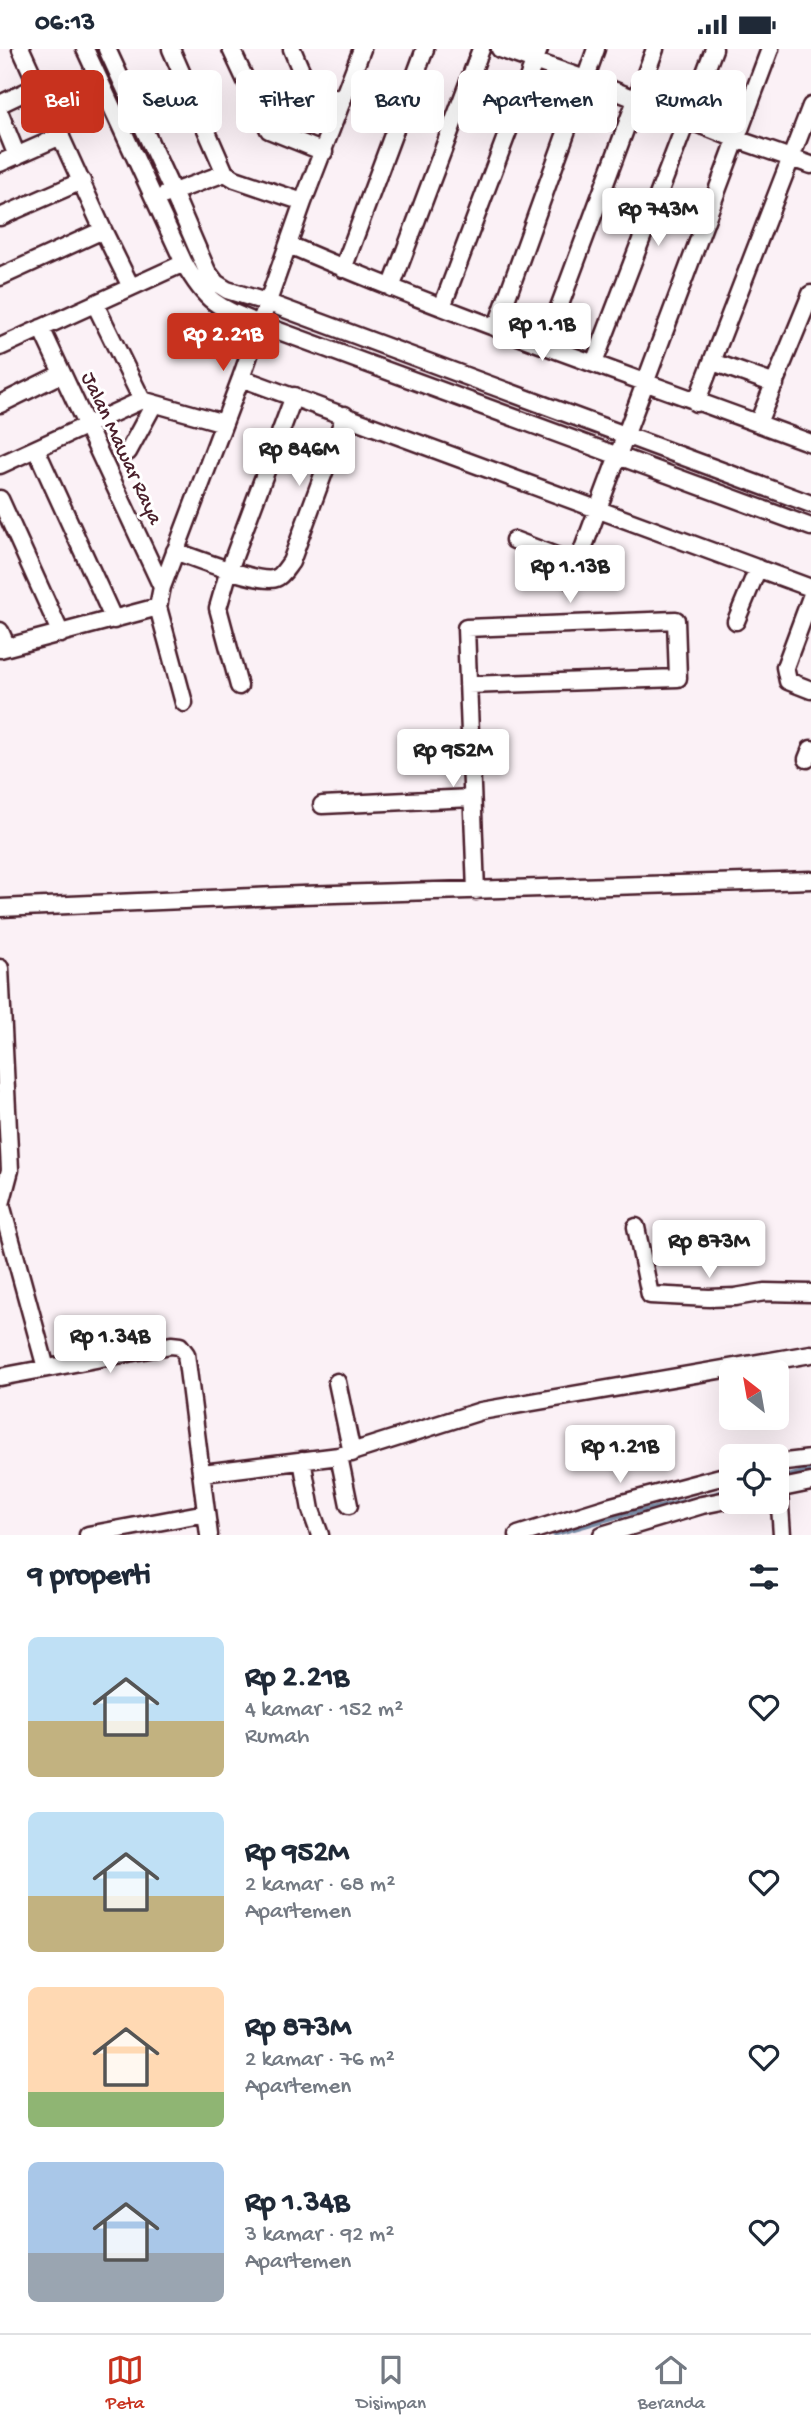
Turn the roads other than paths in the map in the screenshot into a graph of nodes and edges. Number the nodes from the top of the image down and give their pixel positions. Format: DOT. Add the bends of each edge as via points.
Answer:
graph roads {
  1 [pos="21,49"];
  2 [pos="85,49"];
  3 [pos="107,49"];
  4 [pos="171,49"];
  5 [pos="231,49"];
  6 [pos="292,49"];
  7 [pos="425,49"];
  8 [pos="481,49"];
  9 [pos="499,49"];
  10 [pos="596,49"];
  11 [pos="655,49"];
  12 [pos="714,49"];
  13 [pos="770,49"];
  14 [pos="357,52"];
  15 [pos="537,56"];
  16 [pos="31,70"];
  17 [pos="566,70"];
  18 [pos="588,70"];
  19 [pos="647,70"];
  20 [pos="706,70"];
  21 [pos="21,94"];
  22 [pos="342,101"];
  23 [pos="0,104"];
  24 [pos="811,106"];
  25 [pos="631,113"];
  26 [pos="0,114"];
  27 [pos="60,133"];
  28 [pos="565,133"];
  29 [pos="683,133"];
  30 [pos="721,133"];
  31 [pos="61,136"];
  32 [pos="736,139"];
  33 [pos="324,152"];
  34 [pos="17,156"];
  35 [pos="792,158"];
  36 [pos="0,163"];
  37 [pos="811,165"];
  38 [pos="225,173"];
  39 [pos="82,181"];
  40 [pos="173,192"];
  41 [pos="154,198"];
  42 [pos="303,202"];
  43 [pos="0,217"];
  44 [pos="103,230"];
  45 [pos="289,245"];
  46 [pos="184,263"];
  47 [pos="343,269"];
  48 [pos="0,277"];
  49 [pos="131,287"];
  50 [pos="391,288"];
  51 [pos="811,294"];
  52 [pos="266,302"];
  53 [pos="94,304"];
  54 [pos="442,307"];
  55 [pos="260,324"];
  56 [pos="41,328"];
  57 [pos="496,328"];
  58 [pos="545,345"];
  59 [pos="0,347"];
  60 [pos="713,362"];
  61 [pos="594,363"];
  62 [pos="61,374"];
  63 [pos="241,378"];
  64 [pos="647,382"];
  65 [pos="775,384"];
  66 [pos="295,396"];
  67 [pos="148,402"];
  68 [pos="696,403"];
  69 [pos="0,404"];
  70 [pos="345,415"];
  71 [pos="224,423"];
  72 [pos="758,423"];
  73 [pos="85,426"];
  74 [pos="626,437"];
  75 [pos="811,443"];
  76 [pos="36,449"];
  77 [pos="128,452"];
  78 [pos="619,456"];
  79 [pos="0,465"];
  80 [pos="0,499"];
  81 [pos="811,504"];
  82 [pos="596,510"];
  83 [pos="811,527"];
  84 [pos="514,540"];
  85 [pos="175,551"];
  86 [pos="577,564"];
  87 [pos="758,568"];
  88 [pos="229,570"];
  89 [pos="571,581"];
  90 [pos="162,587"];
  91 [pos="811,588"];
  92 [pos="811,597"];
  93 [pos="158,607"];
  94 [pos="114,620"];
  95 [pos="736,621"];
  96 [pos="0,631"];
  97 [pos="61,634"];
  98 [pos="4,648"];
  99 [pos="468,685"];
  100 [pos="239,686"];
  101 [pos="811,690"];
  102 [pos="184,703"];
  103 [pos="472,798"];
  104 [pos="322,806"];
  105 [pos="811,880"];
  106 [pos="476,891"];
  107 [pos="0,908"];
  108 [pos="0,968"];
  109 [pos="4,1184"];
  110 [pos="636,1227"];
  111 [pos="811,1293"];
  112 [pos="811,1354"];
  113 [pos="46,1368"];
  114 [pos="0,1377"];
  115 [pos="337,1381"];
  116 [pos="345,1454"];
  117 [pos="811,1459"];
  118 [pos="302,1460"];
  119 [pos="789,1470"];
  120 [pos="203,1473"];
  121 [pos="719,1477"];
  122 [pos="789,1477"];
  123 [pos="811,1482"];
  124 [pos="719,1502"];
  125 [pos="349,1505"];
  126 [pos="206,1513"];
  127 [pos="781,1514"];
  128 [pos="88,1535"];
  129 [pos="209,1535"];
  130 [pos="320,1535"];
  131 [pos="519,1535"];
  132 [pos="602,1535"];
  133 [pos="782,1535"];
  1 -- 16 [label="street"];
  2 -- 41 [label="street"];
  3 -- 40 [label="street"];
  4 -- 38 [label="street"];
  5 -- 33 [label="street" via="269,130"];
  6 -- 22 [label="street" via="303,77 313,88"];
  7 -- 47 [label="street"];
  8 -- 50 [label="street"];
  9 -- 15 [label="street"];
  10 -- 18 [label="street"];
  11 -- 19 [label="street"];
  12 -- 20 [label="street"];
  13 -- 32 [label="street"];
  14 -- 22 [label="street"];
  15 -- 17 [label="street"];
  15 -- 54 [label="street"];
  21 -- 23 [label="street"];
  22 -- 33 [label="street"];
  24 -- 35 [label="street"];
  25 -- 58 [label="street"];
  26 -- 34 [label="street"];
  27 -- 31 [label="street"];
  28 -- 57 [label="street"];
  29 -- 61 [label="street"];
  30 -- 32 [label="street"];
  31 -- 34 [label="street"];
  31 -- 39 [label="street"];
  32 -- 35 [label="street"];
  32 -- 64 [label="street"];
  33 -- 42 [label="street"];
  34 -- 36 [label="street"];
  35 -- 37 [label="street"];
  35 -- 60 [label="street"];
  38 -- 40 [label="street"];
  38 -- 42 [label="street"];
  39 -- 43 [label="street"];
  39 -- 44 [label="street"];
  40 -- 41 [label="street"];
  40 -- 52 [label="street" via="216,283"];
  41 -- 46 [label="street"];
  42 -- 45 [label="street"];
  44 -- 48 [label="street"];
  44 -- 49 [label="street"];
  45 -- 47 [label="street"];
  45 -- 52 [label="street"];
  46 -- 49 [label="street"];
  46 -- 55 [label="street" via="208,299"];
  47 -- 50 [label="street"];
  49 -- 53 [label="street"];
  50 -- 54 [label="street"];
  51 -- 65 [label="street"];
  52 -- 55 [label="street"];
  52 -- 74 [label="street"];
  53 -- 56 [label="street"];
  53 -- 67 [label="street"];
  54 -- 57 [label="street"];
  55 -- 63 [label="street"];
  55 -- 78 [label="street"];
  56 -- 59 [label="street"];
  56 -- 62 [label="street, Jalan Mawar Raya"];
  57 -- 58 [label="street"];
  58 -- 61 [label="street"];
  60 -- 65 [label="street"];
  60 -- 68 [label="street"];
  61 -- 64 [label="street"];
  62 -- 69 [label="street"];
  62 -- 73 [label="street, Jalan Mawar Raya"];
  63 -- 66 [label="street"];
  63 -- 71 [label="street"];
  64 -- 68 [label="street"];
  64 -- 74 [label="street"];
  65 -- 72 [label="street"];
  66 -- 70 [label="street"];
  66 -- 88 [label="street"];
  67 -- 71 [label="street"];
  67 -- 73 [label="street"];
  67 -- 77 [label="street"];
  68 -- 72 [label="street"];
  70 -- 82 [label="street"];
  70 -- 88 [label="street" via="291,562 271,580"];
  71 -- 85 [label="street"];
  72 -- 75 [label="street"];
  73 -- 76 [label="street"];
  73 -- 90 [label="street, Jalan Mawar Raya"];
  74 -- 78 [label="street"];
  74 -- 81 [label="street"];
  76 -- 79 [label="street"];
  76 -- 94 [label="street"];
  78 -- 82 [label="street"];
  78 -- 83 [label="street"];
  80 -- 97 [label="street"];
  82 -- 86 [label="street"];
  82 -- 87 [label="street"];
  84 -- 86 [label="street"];
  85 -- 88 [label="street"];
  85 -- 90 [label="street"];
  86 -- 89 [label="street"];
  87 -- 91 [label="street"];
  87 -- 95 [label="street"];
  88 -- 100 [label="street" via="218,608"];
  90 -- 93 [label="street"];
  92 -- 101 [label="street" via="785,667 792,684"];
  93 -- 94 [label="street"];
  93 -- 102 [label="street"];
  94 -- 97 [label="street"];
  96 -- 98 [label="street"];
  97 -- 98 [label="street"];
  99 -- 99 [label="street" via="466,628 676,619 678,678"];
  99 -- 103 [label="street"];
  103 -- 104 [label="street"];
  103 -- 106 [label="street"];
  105 -- 106 [label="street"];
  106 -- 107 [label="street"];
  108 -- 109 [label="street" via="10,1162"];
  109 -- 113 [label="street" via="4,1217"];
  110 -- 111 [label="street" via="650,1295 709,1298"];
  112 -- 116 [label="street" via="481,1411"];
  113 -- 114 [label="street"];
  113 -- 120 [label="street" via="180,1346 186,1354"];
  115 -- 116 [label="street"];
  116 -- 118 [label="street"];
  116 -- 125 [label="street"];
  117 -- 119 [label="street"];
  118 -- 120 [label="street"];
  118 -- 130 [label="street"];
  120 -- 126 [label="street"];
  121 -- 131 [label="street"];
  122 -- 123 [label="street"];
  124 -- 132 [label="street"];
  126 -- 128 [label="street"];
  126 -- 129 [label="street"];
  127 -- 133 [label="street"];
}
